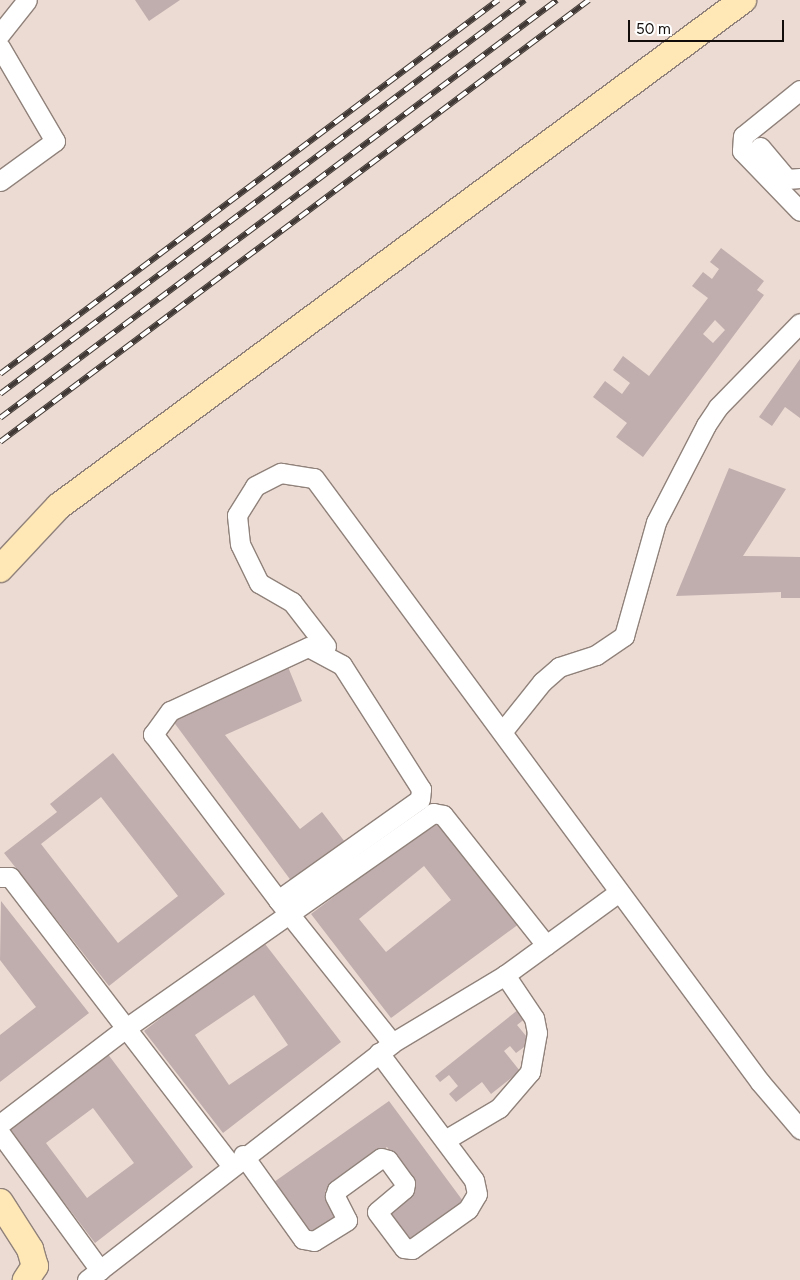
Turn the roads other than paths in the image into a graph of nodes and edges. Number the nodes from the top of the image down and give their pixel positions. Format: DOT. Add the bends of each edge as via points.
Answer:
graph roads {
  1 [pos="27,0"];
  2 [pos="743,0"];
  3 [pos="0,34"];
  4 [pos="0,47"];
  5 [pos="800,90"];
  6 [pos="760,146"];
  7 [pos="800,178"];
  8 [pos="0,181"];
  9 [pos="800,211"];
  10 [pos="800,323"];
  11 [pos="0,569"];
  12 [pos="326,646"];
  13 [pos="502,732"];
  14 [pos="0,877"];
  15 [pos="620,892"];
  16 [pos="283,906"];
  17 [pos="546,945"];
  18 [pos="505,975"];
  19 [pos="126,1028"];
  20 [pos="385,1048"];
  21 [pos="0,1124"];
  22 [pos="800,1129"];
  23 [pos="0,1133"];
  24 [pos="445,1140"];
  25 [pos="237,1160"];
  26 [pos="0,1202"];
  27 [pos="94,1275"];
  28 [pos="26,1280"];
  1 -- 3 [label="street"];
  2 -- 11 [label="street" via="59,506"];
  4 -- 8 [label="street" via="54,141"];
  5 -- 9 [label="street" via="743,136 742,151"];
  6 -- 7 [label="street" via="787,179"];
  10 -- 13 [label="street" via="718,407 706,425 656,522 624,636 596,655 558,667"];
  12 -- 13 [label="street" via="292,602 259,583 240,544 237,514 255,486 281,473 314,478"];
  13 -- 15 [label="street"];
  14 -- 19 [label="street" via="10,877"];
  15 -- 17 [label="street"];
  15 -- 22 [label="street"];
  16 -- 16 [label="street" via="153,734 170,711 308,646 342,665 421,789 420,799"];
  16 -- 17 [label="street" via="433,813 443,814"];
  16 -- 19 [label="street"];
  16 -- 20 [label="street"];
  17 -- 18 [label="street"];
  18 -- 20 [label="street"];
  18 -- 24 [label="street" via="534,1018 537,1033 530,1072 498,1108"];
  19 -- 21 [label="street"];
  19 -- 25 [label="street"];
  20 -- 24 [label="street"];
  20 -- 25 [label="street"];
  23 -- 27 [label="street"];
  24 -- 25 [label="street" via="474,1180 477,1194 468,1209 412,1249 404,1248 377,1212 404,1189 405,1183 388,1160 381,1158 337,1190 335,1196 347,1220 314,1241 303,1239"];
  25 -- 27 [label="street"];
  26 -- 28 [label="street" via="30,1249 35,1266"];
}
